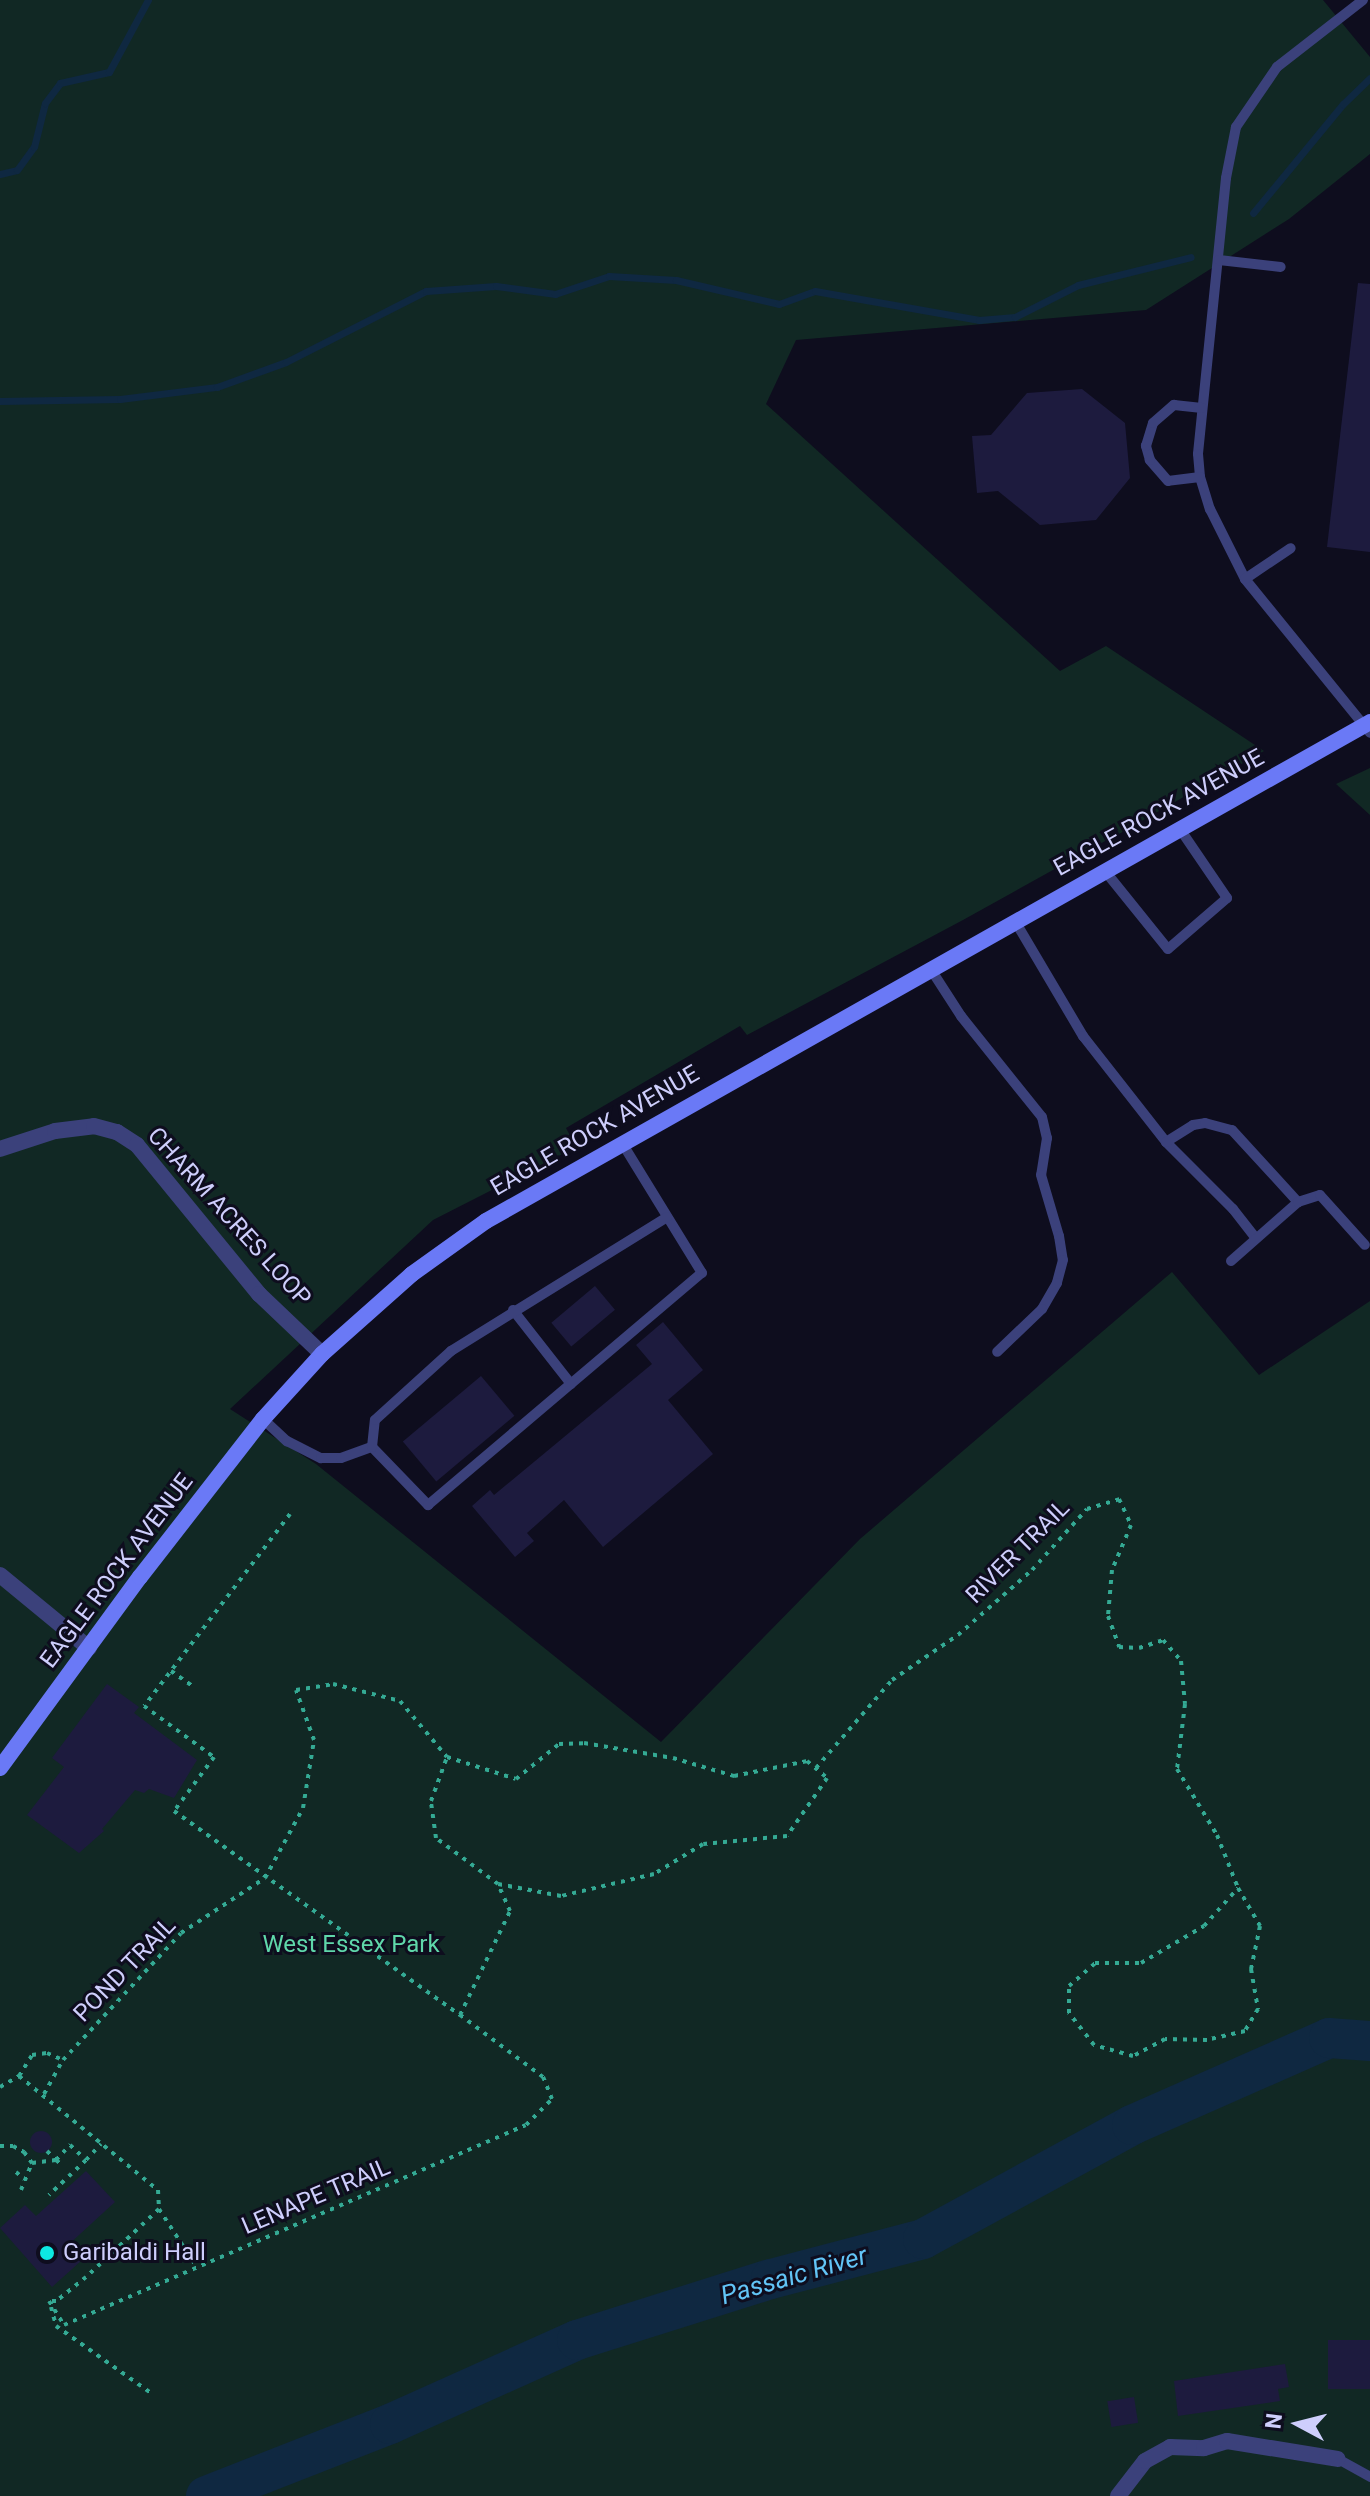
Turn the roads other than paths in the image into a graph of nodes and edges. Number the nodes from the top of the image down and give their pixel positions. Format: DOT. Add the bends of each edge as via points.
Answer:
graph roads {
  1 [pos="1363,0"];
  2 [pos="1219,260"];
  3 [pos="1281,267"];
  4 [pos="1202,408"];
  5 [pos="1200,477"];
  6 [pos="1291,548"];
  7 [pos="1245,579"];
  8 [pos="1368,727"];
  9 [pos="1180,829"];
  10 [pos="1105,871"];
  11 [pos="1015,921"];
  12 [pos="930,968"];
  13 [pos="1166,1142"];
  14 [pos="622,1143"];
  15 [pos="0,1149"];
  16 [pos="1298,1202"];
  17 [pos="667,1217"];
  18 [pos="1255,1237"];
  19 [pos="1365,1245"];
  20 [pos="1231,1261"];
  21 [pos="513,1310"];
  22 [pos="997,1352"];
  23 [pos="322,1354"];
  24 [pos="571,1384"];
  25 [pos="263,1419"];
  26 [pos="372,1447"];
  27 [pos="0,1575"];
  28 [pos="89,1648"];
  29 [pos="0,1768"];
  30 [pos="1338,2459"];
  31 [pos="1370,2477"];
  32 [pos="1118,2496"];
  1 -- 2 [label="lane" via="1277,67 1236,127"];
  2 -- 3 [label="lane"];
  2 -- 4 [label="lane"];
  4 -- 5 [label="lane"];
  4 -- 5 [label="lane" via="1174,405 1153,423 1146,446 1150,460 1168,481"];
  5 -- 7 [label="lane" via="1222,539"];
  6 -- 7 [label="lane"];
  7 -- 8 [label="lane"];
  8 -- 9 [label="main road, EAGLE ROCK AVENUE"];
  9 -- 10 [label="main road, EAGLE ROCK AVENUE"];
  9 -- 10 [label="lane" via="1227,898 1168,949"];
  10 -- 11 [label="main road, EAGLE ROCK AVENUE"];
  11 -- 12 [label="main road, EAGLE ROCK AVENUE"];
  11 -- 13 [label="lane" via="1083,1036"];
  12 -- 14 [label="main road, EAGLE ROCK AVENUE"];
  12 -- 22 [label="lane" via="961,1016 1042,1117 1047,1138 1041,1175 1063,1260 1042,1309"];
  13 -- 16 [label="lane" via="1193,1125 1232,1130"];
  13 -- 18 [label="lane"];
  14 -- 17 [label="lane"];
  14 -- 23 [label="main road, EAGLE ROCK AVENUE" via="447,1247 366,1311"];
  15 -- 23 [label="street, CHARM ACRES LOOP" via="55,1131 94,1126 117,1132 137,1145 259,1294"];
  16 -- 18 [label="lane"];
  16 -- 19 [label="lane" via="1320,1195"];
  17 -- 21 [label="lane"];
  17 -- 24 [label="lane" via="702,1273"];
  18 -- 20 [label="lane"];
  21 -- 24 [label="lane"];
  21 -- 26 [label="lane" via="451,1351 375,1420"];
  23 -- 25 [label="main road, EAGLE ROCK AVENUE"];
  24 -- 26 [label="lane" via="428,1505"];
  25 -- 26 [label="lane" via="287,1441 321,1458 341,1458"];
  25 -- 28 [label="main road, EAGLE ROCK AVENUE"];
  27 -- 28 [label="street"];
  28 -- 29 [label="main road, EAGLE ROCK AVENUE"];
  30 -- 31 [label="lane"];
  30 -- 32 [label="street" via="1227,2441 1204,2448 1170,2447 1145,2461"];
}
